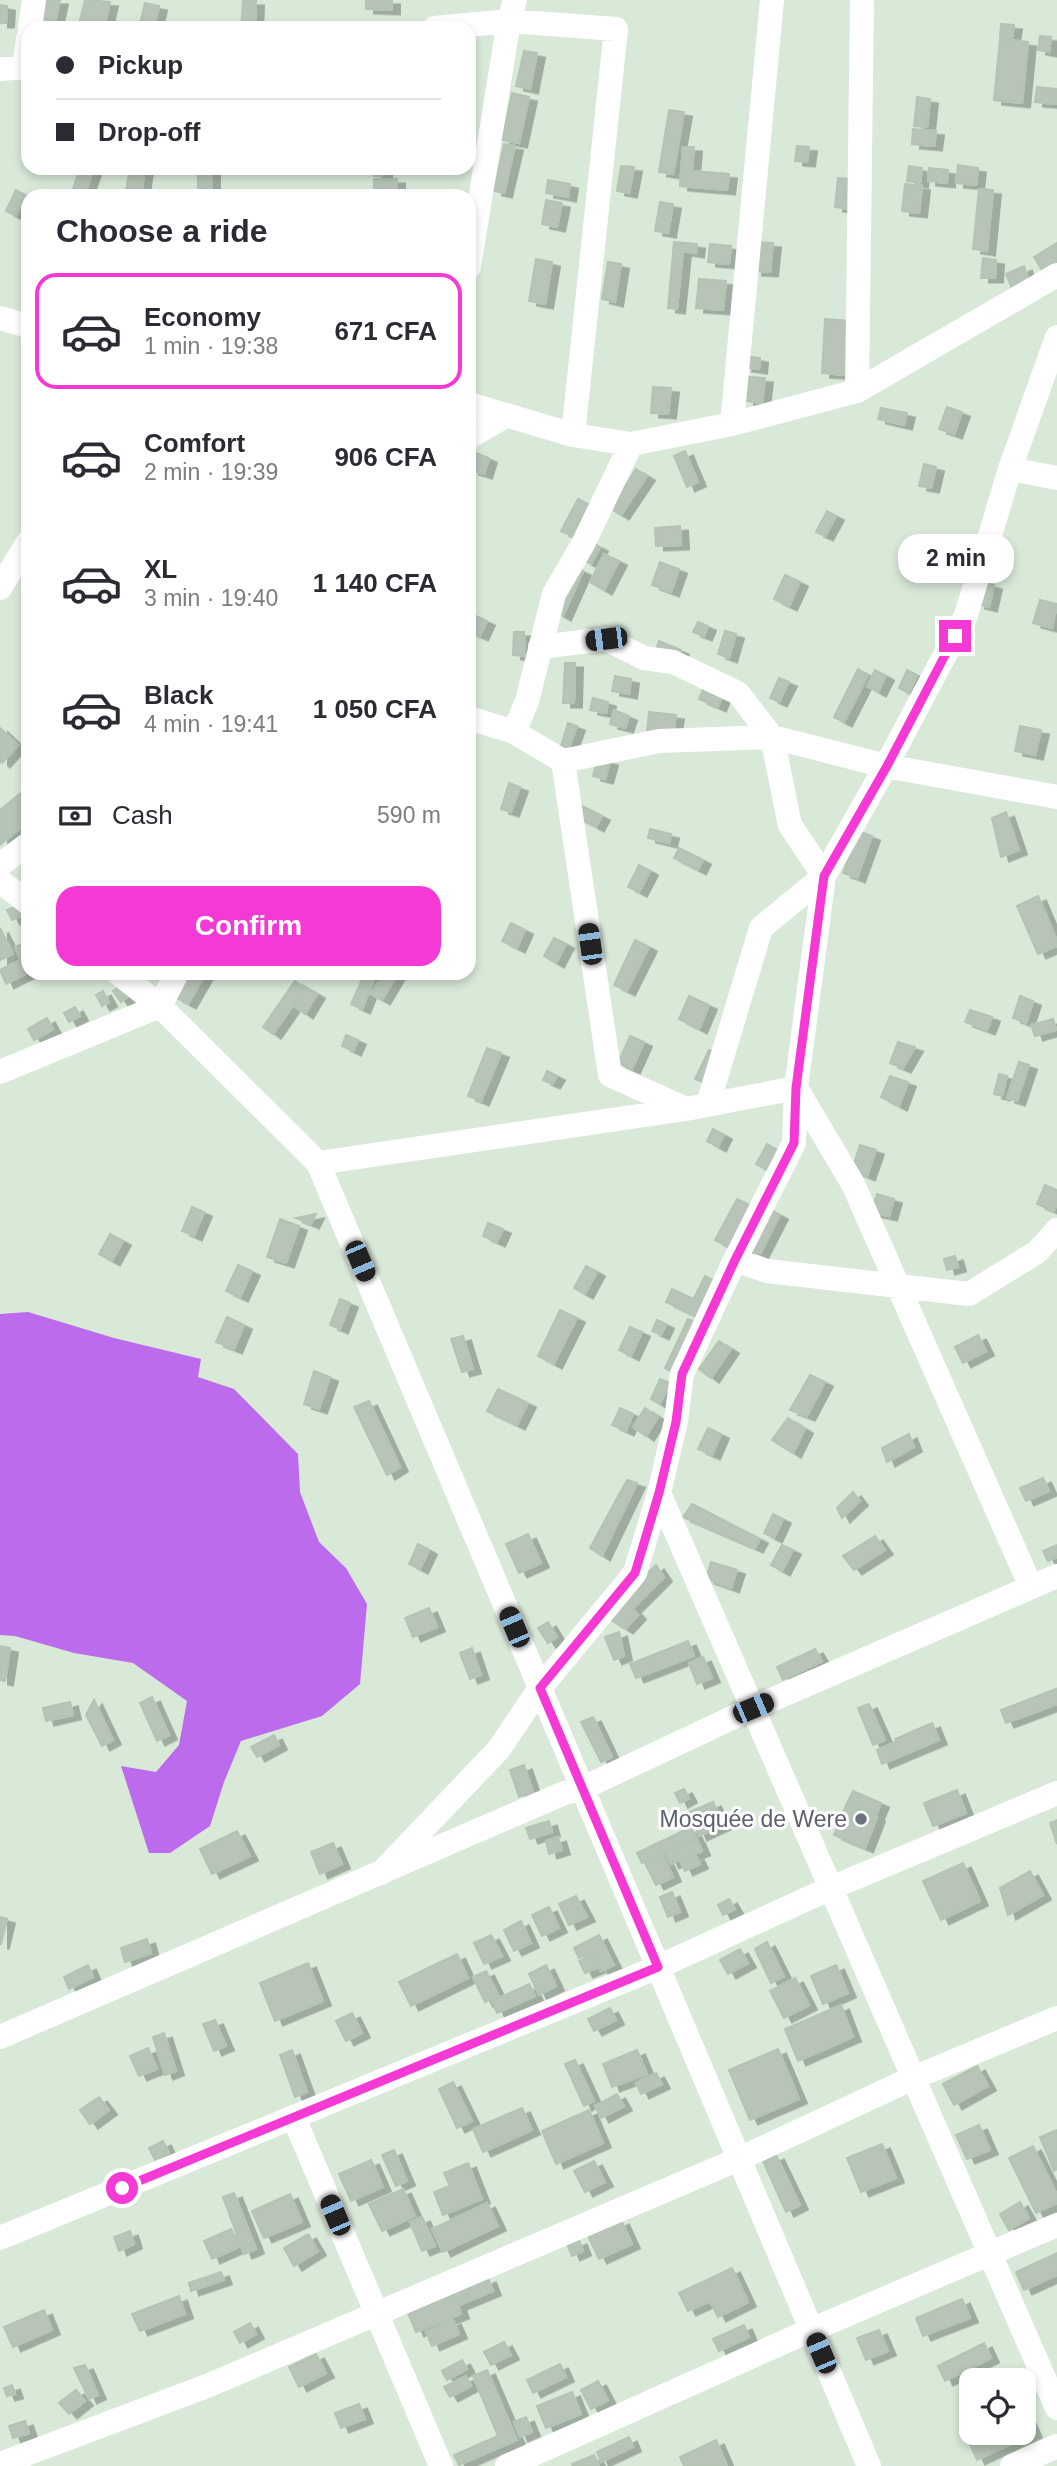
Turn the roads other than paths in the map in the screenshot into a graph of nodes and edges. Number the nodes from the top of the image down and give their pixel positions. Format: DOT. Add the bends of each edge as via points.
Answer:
graph roads {
  1 [pos="34,0"];
  2 [pos="772,0"];
  3 [pos="862,0"];
  4 [pos="512,10"];
  5 [pos="31,21"];
  6 [pos="465,21"];
  7 [pos="476,225"];
  8 [pos="1057,275"];
  9 [pos="0,318"];
  10 [pos="21,324"];
  11 [pos="1057,337"];
  12 [pos="857,391"];
  13 [pos="476,406"];
  14 [pos="507,415"];
  15 [pos="732,424"];
  16 [pos="476,433"];
  17 [pos="573,435"];
  18 [pos="631,444"];
  19 [pos="1010,469"];
  20 [pos="1057,478"];
  21 [pos="21,553"];
  22 [pos="0,587"];
  23 [pos="540,647"];
  24 [pos="476,720"];
  25 [pos="514,732"];
  26 [pos="772,737"];
  27 [pos="563,761"];
  28 [pos="887,766"];
  29 [pos="1057,797"];
  30 [pos="21,849"];
  31 [pos="0,865"];
  32 [pos="824,876"];
  33 [pos="0,881"];
  34 [pos="21,898"];
  35 [pos="127,980"];
  36 [pos="173,980"];
  37 [pos="160,1006"];
  38 [pos="4,1068"];
  39 [pos="796,1088"];
  40 [pos="697,1107"];
  41 [pos="318,1163"];
  42 [pos="1057,1230"];
  43 [pos="735,1260"];
  44 [pos="897,1286"];
  45 [pos="659,1493"];
  46 [pos="1057,1576"];
  47 [pos="1031,1587"];
  48 [pos="540,1688"];
  49 [pos="753,1708"];
  50 [pos="583,1788"];
  51 [pos="1057,1793"];
  52 [pos="381,1873"];
  53 [pos="831,1888"];
  54 [pos="658,1967"];
  55 [pos="1057,2018"];
  56 [pos="0,2037"];
  57 [pos="914,2078"];
  58 [pos="294,2118"];
  59 [pos="739,2159"];
  60 [pos="1057,2225"];
  61 [pos="0,2238"];
  62 [pos="989,2252"];
  63 [pos="376,2312"];
  64 [pos="811,2330"];
  65 [pos="1057,2409"];
  66 [pos="1057,2446"];
  67 [pos="0,2464"];
  68 [pos="441,2466"];
  69 [pos="508,2466"];
  70 [pos="869,2466"];
  71 [pos="1012,2466"];
  1 -- 5 [label="street"];
  2 -- 15 [label="street"];
  3 -- 12 [label="street"];
  4 -- 6 [label="street"];
  4 -- 7 [label="street"];
  4 -- 17 [label="street" via="616,29"];
  8 -- 12 [label="street"];
  9 -- 10 [label="street"];
  11 -- 19 [label="street"];
  12 -- 15 [label="street"];
  13 -- 14 [label="street"];
  14 -- 16 [label="street"];
  14 -- 17 [label="street"];
  15 -- 18 [label="street"];
  17 -- 18 [label="street"];
  18 -- 23 [label="street" via="554,594"];
  19 -- 20 [label="street"];
  19 -- 28 [label="street" via="966,615"];
  21 -- 22 [label="street"];
  23 -- 25 [label="street"];
  23 -- 26 [label="street" via="606,639 644,659 673,662 738,693"];
  24 -- 25 [label="street"];
  25 -- 27 [label="street"];
  26 -- 27 [label="street" via="659,741"];
  26 -- 28 [label="street"];
  26 -- 32 [label="street" via="790,825"];
  27 -- 40 [label="street" via="610,1075"];
  28 -- 29 [label="street"];
  28 -- 32 [label="street"];
  30 -- 31 [label="street"];
  32 -- 39 [label="street"];
  32 -- 40 [label="street" via="761,928"];
  33 -- 34 [label="street"];
  35 -- 37 [label="street"];
  36 -- 37 [label="street"];
  37 -- 38 [label="street"];
  37 -- 41 [label="street"];
  39 -- 40 [label="street"];
  39 -- 43 [label="street" via="794,1143"];
  39 -- 44 [label="street" via="853,1184"];
  40 -- 41 [label="street"];
  41 -- 48 [label="street"];
  42 -- 44 [label="street" via="1037,1252 970,1294"];
  43 -- 44 [label="street" via="767,1271"];
  43 -- 45 [label="street" via="682,1374"];
  44 -- 47 [label="street"];
  45 -- 48 [label="street" via="635,1573"];
  45 -- 49 [label="street"];
  46 -- 47 [label="street"];
  47 -- 49 [label="street"];
  48 -- 50 [label="street"];
  48 -- 52 [label="street" via="499,1749"];
  49 -- 50 [label="street"];
  49 -- 53 [label="street"];
  50 -- 52 [label="street"];
  50 -- 54 [label="street"];
  51 -- 53 [label="street"];
  52 -- 56 [label="street"];
  53 -- 54 [label="street"];
  53 -- 57 [label="street"];
  54 -- 58 [label="street"];
  54 -- 59 [label="street"];
  55 -- 57 [label="street"];
  57 -- 59 [label="street"];
  57 -- 62 [label="street"];
  58 -- 61 [label="street"];
  58 -- 63 [label="street"];
  59 -- 63 [label="street"];
  59 -- 64 [label="street"];
  60 -- 62 [label="street"];
  62 -- 64 [label="street"];
  62 -- 65 [label="street"];
  63 -- 67 [label="street" via="207,2386"];
  63 -- 68 [label="street"];
  64 -- 69 [label="street"];
  64 -- 70 [label="street"];
  66 -- 71 [label="street"];
}
